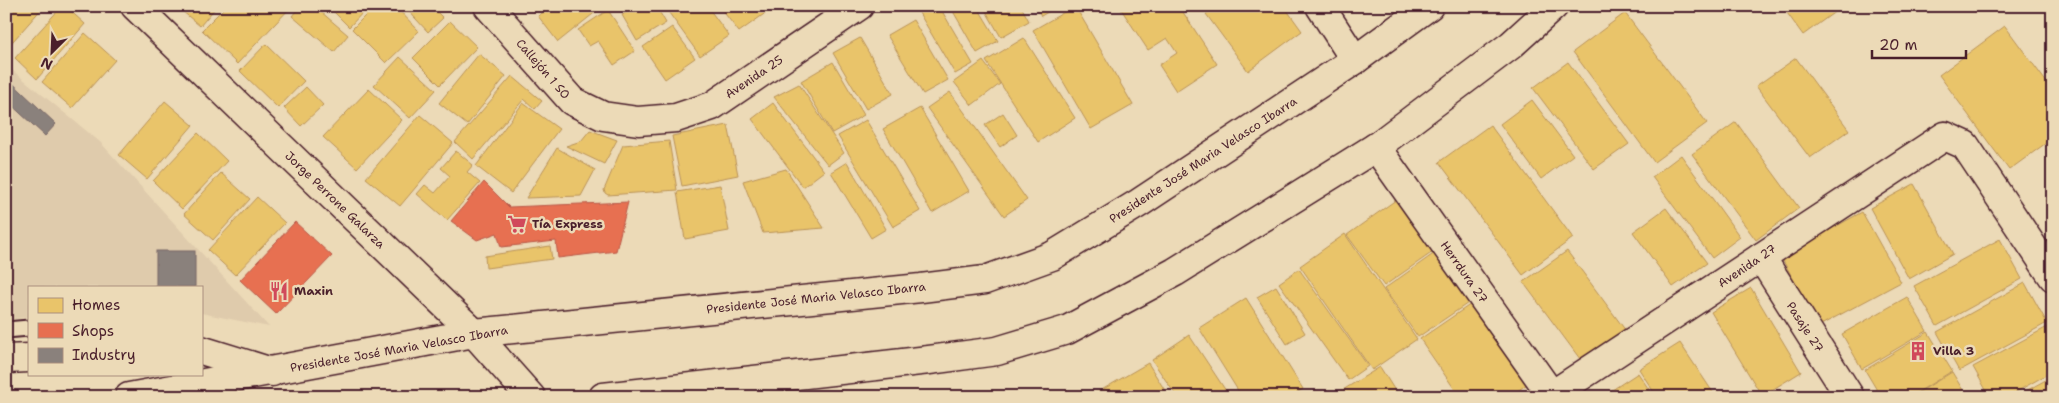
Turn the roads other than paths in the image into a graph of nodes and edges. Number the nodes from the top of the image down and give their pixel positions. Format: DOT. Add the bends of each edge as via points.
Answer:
graph roads {
  1 [pos="135,6"];
  2 [pos="488,6"];
  3 [pos="859,6"];
  4 [pos="1320,6"];
  5 [pos="1429,6"];
  6 [pos="1554,6"];
  7 [pos="1356,60"];
  8 [pos="638,122"];
  9 [pos="1376,147"];
  10 [pos="1761,257"];
  11 [pos="2053,277"];
  12 [pos="28,328"];
  13 [pos="6,330"];
  14 [pos="474,333"];
  15 [pos="202,350"];
  16 [pos="28,358"];
  17 [pos="6,359"];
  18 [pos="272,372"];
  19 [pos="1552,396"];
  20 [pos="129,397"];
  21 [pos="531,397"];
  22 [pos="603,397"];
  23 [pos="1850,397"];
  1 -- 14 [label="main road, Jorge Perrone Galarza"];
  2 -- 8 [label="main road, Callejón 1 SO" via="572,101 603,116"];
  3 -- 8 [label="main road, Avenida 25" via="712,106 676,118"];
  4 -- 7 [label="main road"];
  5 -- 7 [label="main road, Presidente José Maria Velasco Ibarra"];
  6 -- 9 [label="main road" via="1511,45"];
  7 -- 14 [label="main road, Presidente José Maria Velasco Ibarra" via="1139,203 1052,256 984,280"];
  9 -- 19 [label="main road, Herrdura 27"];
  9 -- 22 [label="main road" via="1175,272 1067,330 996,351"];
  10 -- 11 [label="main road, Avenida 27" via="1946,136 1965,145"];
  10 -- 19 [label="main road, Avenida 27"];
  10 -- 23 [label="main road, Pasaje 27"];
  12 -- 13 [label="lane"];
  14 -- 18 [label="main road, Presidente José Maria Velasco Ibarra"];
  14 -- 21 [label="main road, Jorge Perrone Galarza"];
  15 -- 18 [label="main road"];
  16 -- 17 [label="main road"];
  18 -- 20 [label="main road, Presidente José Maria Velasco Ibarra"];
}
